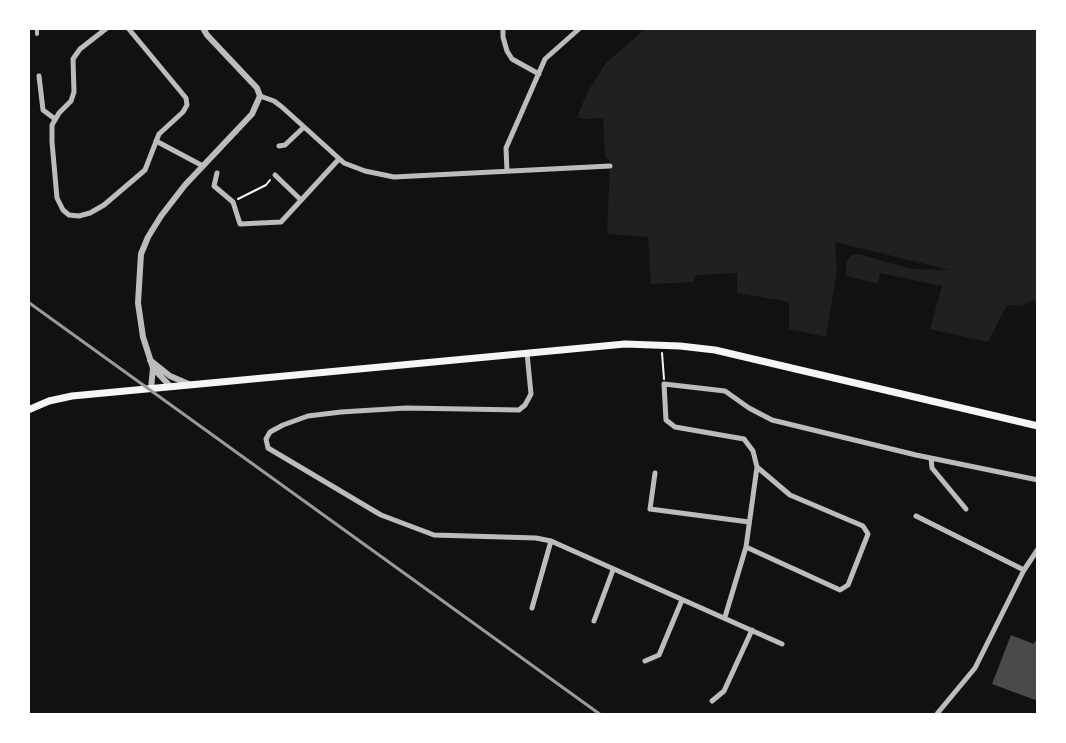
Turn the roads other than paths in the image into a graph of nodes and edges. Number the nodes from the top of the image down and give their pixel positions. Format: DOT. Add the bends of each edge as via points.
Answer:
graph roads {
  1 [pos="107,28"];
  2 [pos="128,28"];
  3 [pos="203,28"];
  4 [pos="503,28"];
  5 [pos="580,28"];
  6 [pos="539,74"];
  7 [pos="39,76"];
  8 [pos="260,96"];
  9 [pos="55,119"];
  10 [pos="304,127"];
  11 [pos="156,141"];
  12 [pos="279,146"];
  13 [pos="339,159"];
  14 [pos="203,166"];
  15 [pos="610,166"];
  16 [pos="507,171"];
  17 [pos="217,173"];
  18 [pos="275,175"];
  19 [pos="301,200"];
  20 [pos="527,353"];
  21 [pos="150,360"];
  22 [pos="153,368"];
  23 [pos="192,385"];
  24 [pos="171,387"];
  25 [pos="151,389"];
  26 [pos="28,410"];
  27 [pos="1038,426"];
  28 [pos="931,458"];
  29 [pos="757,467"];
  30 [pos="655,473"];
  31 [pos="1038,480"];
  32 [pos="966,509"];
  33 [pos="916,516"];
  34 [pos="749,522"];
  35 [pos="551,541"];
  36 [pos="746,547"];
  37 [pos="1038,549"];
  38 [pos="613,570"];
  39 [pos="1024,570"];
  40 [pos="682,600"];
  41 [pos="532,608"];
  42 [pos="725,617"];
  43 [pos="594,621"];
  44 [pos="752,630"];
  45 [pos="782,644"];
  46 [pos="645,661"];
  47 [pos="712,701"];
  48 [pos="936,715"];
  1 -- 9 [label="street" via="73,59 74,92"];
  2 -- 11 [label="street" via="186,98 183,112"];
  3 -- 8 [label="street"];
  4 -- 6 [label="street" via="512,59"];
  5 -- 6 [label="street" via="545,59"];
  6 -- 16 [label="street" via="506,148"];
  7 -- 9 [label="street" via="43,110"];
  8 -- 10 [label="street"];
  8 -- 14 [label="street" via="252,114"];
  9 -- 11 [label="street" via="57,198 69,215 104,205 145,170"];
  10 -- 12 [label="street"];
  10 -- 13 [label="street"];
  11 -- 14 [label="street"];
  13 -- 16 [label="street" via="394,177"];
  13 -- 19 [label="street"];
  14 -- 21 [label="street" via="161,216 141,254 138,303"];
  15 -- 16 [label="street"];
  17 -- 19 [label="street" via="214,186 233,202 240,224 281,222"];
  18 -- 19 [label="street"];
  20 -- 23 [label="main road"];
  20 -- 27 [label="main road" via="625,344 715,350"];
  20 -- 35 [label="street" via="531,394 519,410 341,412 283,425 266,439 268,448 381,515 434,535"];
  21 -- 22 [label="street"];
  21 -- 23 [label="street"];
  22 -- 24 [label="street"];
  22 -- 25 [label="street"];
  23 -- 24 [label="main road"];
  24 -- 25 [label="main road"];
  25 -- 26 [label="main road" via="72,396"];
  28 -- 29 [label="street" via="772,420 725,391 664,384 666,420 675,427 744,439"];
  28 -- 31 [label="street"];
  28 -- 32 [label="street" via="932,468"];
  29 -- 34 [label="street"];
  29 -- 36 [label="street" via="790,495 863,526 868,534 848,585 840,590"];
  30 -- 34 [label="street" via="650,509"];
  33 -- 39 [label="street"];
  34 -- 36 [label="street"];
  35 -- 38 [label="street"];
  35 -- 41 [label="street"];
  36 -- 42 [label="street"];
  37 -- 39 [label="street"];
  38 -- 40 [label="street"];
  38 -- 43 [label="street"];
  39 -- 48 [label="street" via="975,668"];
  40 -- 42 [label="street"];
  40 -- 46 [label="street" via="659,655"];
  42 -- 44 [label="street"];
  44 -- 45 [label="street"];
  44 -- 47 [label="street" via="724,691"];
}
